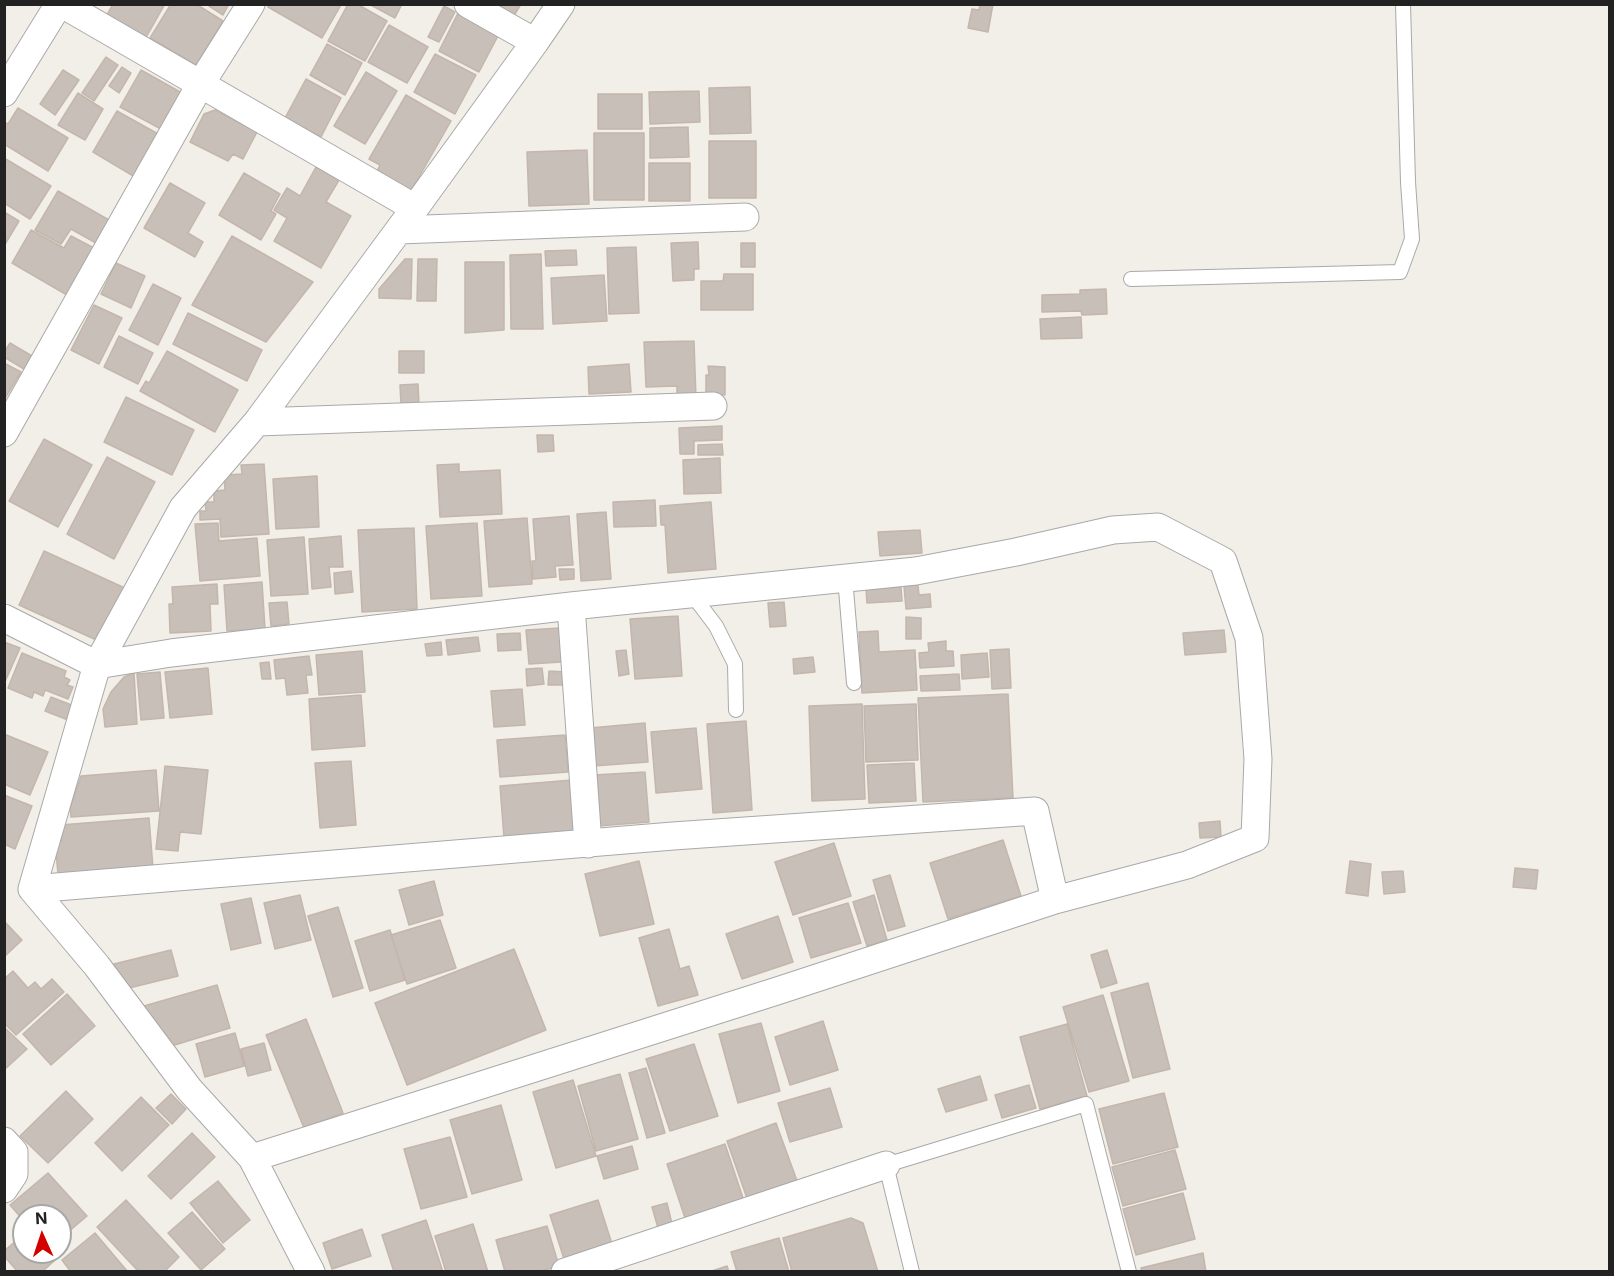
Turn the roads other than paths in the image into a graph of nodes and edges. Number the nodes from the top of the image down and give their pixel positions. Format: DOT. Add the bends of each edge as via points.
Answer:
graph roads {
  1 [pos="61,4"];
  2 [pos="251,4"];
  3 [pos="468,4"];
  4 [pos="561,4"];
  5 [pos="1403,4"];
  6 [pos="536,42"];
  7 [pos="200,85"];
  8 [pos="4,93"];
  9 [pos="415,208"];
  10 [pos="745,217"];
  11 [pos="399,230"];
  12 [pos="1131,279"];
  13 [pos="713,406"];
  14 [pos="256,422"];
  15 [pos="4,433"];
  16 [pos="844,578"];
  17 [pos="691,593"];
  18 [pos="571,606"];
  19 [pos="4,618"];
  20 [pos="97,665"];
  21 [pos="854,683"];
  22 [pos="736,710"];
  23 [pos="588,844"];
  24 [pos="32,889"];
  25 [pos="1055,900"];
  26 [pos="4,1141"];
  27 [pos="252,1158"];
  28 [pos="886,1165"];
  29 [pos="4,1189"];
  30 [pos="311,1272"];
  31 [pos="565,1272"];
  32 [pos="912,1272"];
  33 [pos="1128,1272"];
  1 -- 7 [label="street"];
  1 -- 8 [label="street"];
  2 -- 7 [label="street"];
  3 -- 6 [label="street"];
  4 -- 6 [label="street"];
  5 -- 12 [label="lane" via="1412,239 1400,272"];
  6 -- 9 [label="street"];
  7 -- 9 [label="street"];
  7 -- 15 [label="street"];
  9 -- 11 [label="street"];
  10 -- 11 [label="street"];
  11 -- 14 [label="street"];
  13 -- 14 [label="street"];
  14 -- 20 [label="street" via="183,507"];
  16 -- 17 [label="street"];
  16 -- 21 [label="lane"];
  16 -- 25 [label="street" via="916,571 1113,530 1158,527 1223,561 1249,638 1258,759 1255,838 1187,865"];
  17 -- 18 [label="street"];
  17 -- 22 [label="lane" via="716,626 735,664"];
  18 -- 20 [label="street"];
  18 -- 23 [label="street"];
  19 -- 20 [label="street"];
  20 -- 24 [label="street"];
  23 -- 24 [label="street"];
  23 -- 25 [label="street" via="1035,811"];
  24 -- 27 [label="street" via="97,966 189,1089"];
  25 -- 27 [label="street"];
  26 -- 29 [label="street" via="14,1152 14,1174"];
  27 -- 30 [label="street"];
  28 -- 31 [label="street"];
  28 -- 32 [label="lane"];
  28 -- 33 [label="lane" via="1086,1104"];
}
